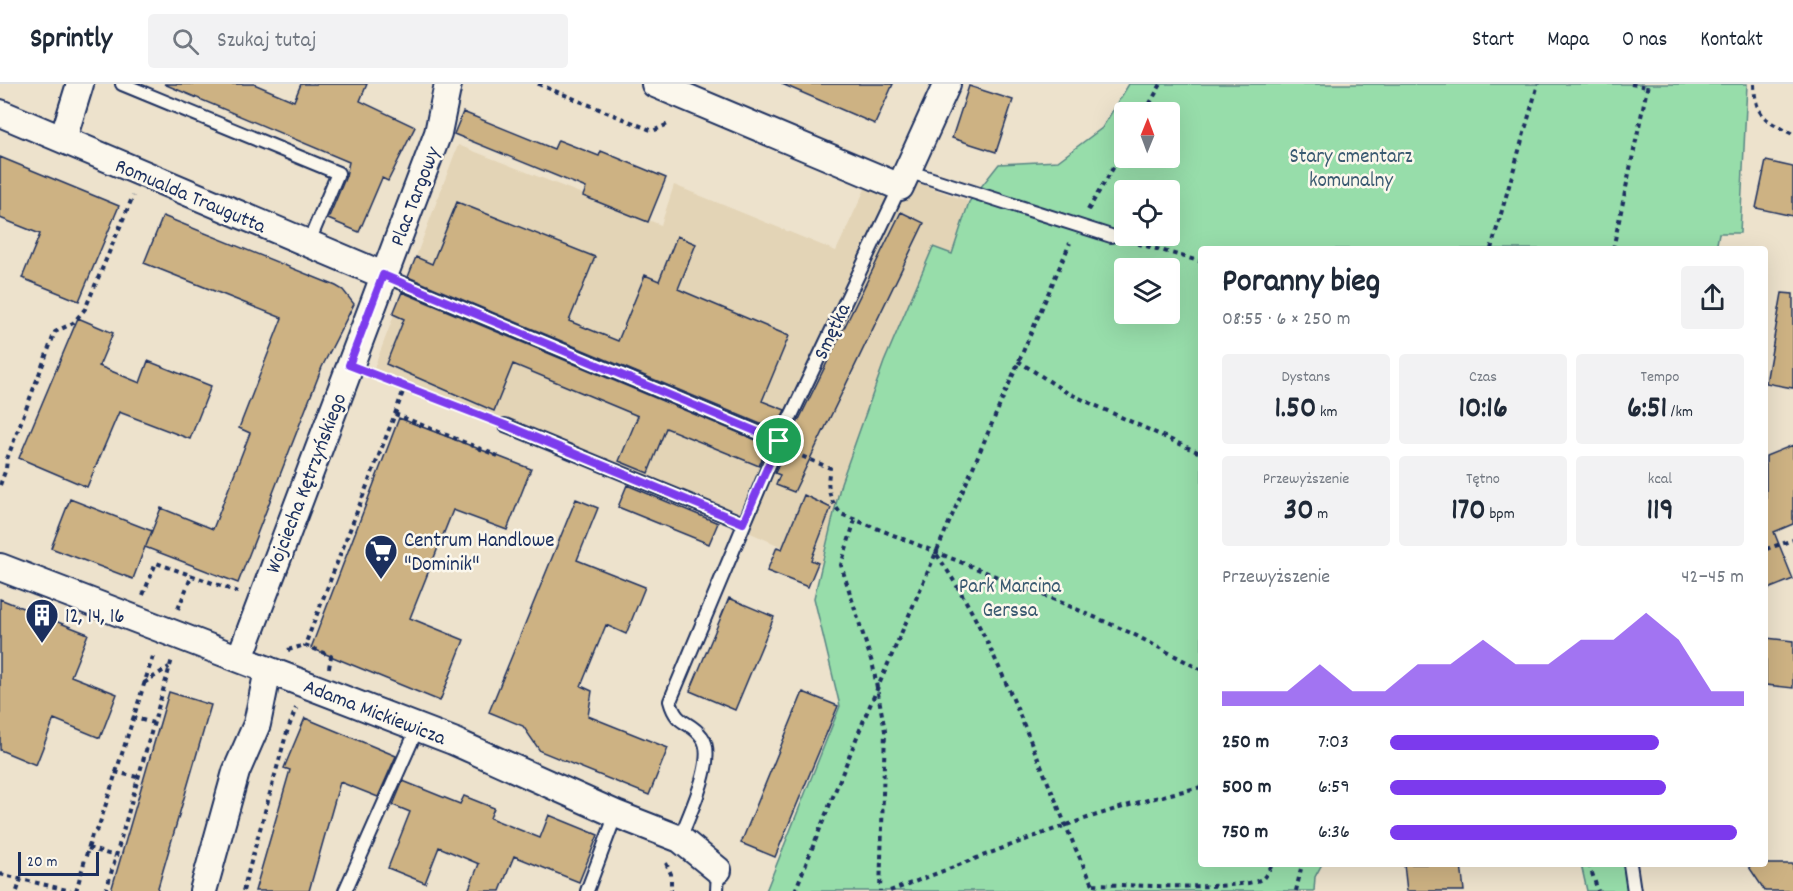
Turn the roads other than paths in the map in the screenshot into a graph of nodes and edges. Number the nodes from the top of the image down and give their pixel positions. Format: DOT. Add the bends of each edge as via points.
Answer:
graph roads {
  1 [pos="80,84"];
  2 [pos="122,84"];
  3 [pos="448,84"];
  4 [pos="655,84"];
  5 [pos="947,84"];
  6 [pos="0,113"];
  7 [pos="63,139"];
  8 [pos="903,179"];
  9 [pos="1111,236"];
  10 [pos="308,244"];
  11 [pos="383,275"];
  12 [pos="505,425"];
  13 [pos="778,443"];
  14 [pos="743,523"];
  15 [pos="0,567"];
  16 [pos="240,658"];
  17 [pos="268,670"];
  18 [pos="418,727"];
  19 [pos="616,814"];
  20 [pos="680,839"];
  21 [pos="1630,867"];
  22 [pos="718,881"];
  23 [pos="203,891"];
  24 [pos="345,891"];
  25 [pos="587,891"];
  26 [pos="1634,891"];
  1 -- 7 [label="street"];
  2 -- 10 [label="lane" via="338,173"];
  3 -- 11 [label="street, Plac Targowy" via="438,133"];
  4 -- 8 [label="street"];
  5 -- 8 [label="street, Smętka"];
  6 -- 7 [label="street, Romualda Traugutta"];
  7 -- 10 [label="street, Romualda Traugutta"];
  8 -- 9 [label="lane"];
  8 -- 13 [label="lane, Smętka"];
  10 -- 11 [label="street, Romualda Traugutta"];
  11 -- 13 [label="lane"];
  11 -- 16 [label="street, Wojciecha Kętrzyńskiego"];
  12 -- 14 [label="lane"];
  13 -- 14 [label="lane, Smętka"];
  14 -- 20 [label="lane, Smętka" via="670,701 674,717 703,738 707,750 706,766"];
  15 -- 16 [label="street, Adama Mickiewicza"];
  16 -- 17 [label="street, Adama Mickiewicza"];
  17 -- 18 [label="street, Adama Mickiewicza"];
  17 -- 23 [label="street" via="257,724 236,772"];
  18 -- 19 [label="street, Adama Mickiewicza"];
  18 -- 24 [label="lane"];
  19 -- 20 [label="street, Adama Mickiewicza"];
  19 -- 25 [label="lane"];
  20 -- 22 [label="street, Adama Mickiewicza"];
  21 -- 26 [label="lane"];
}
